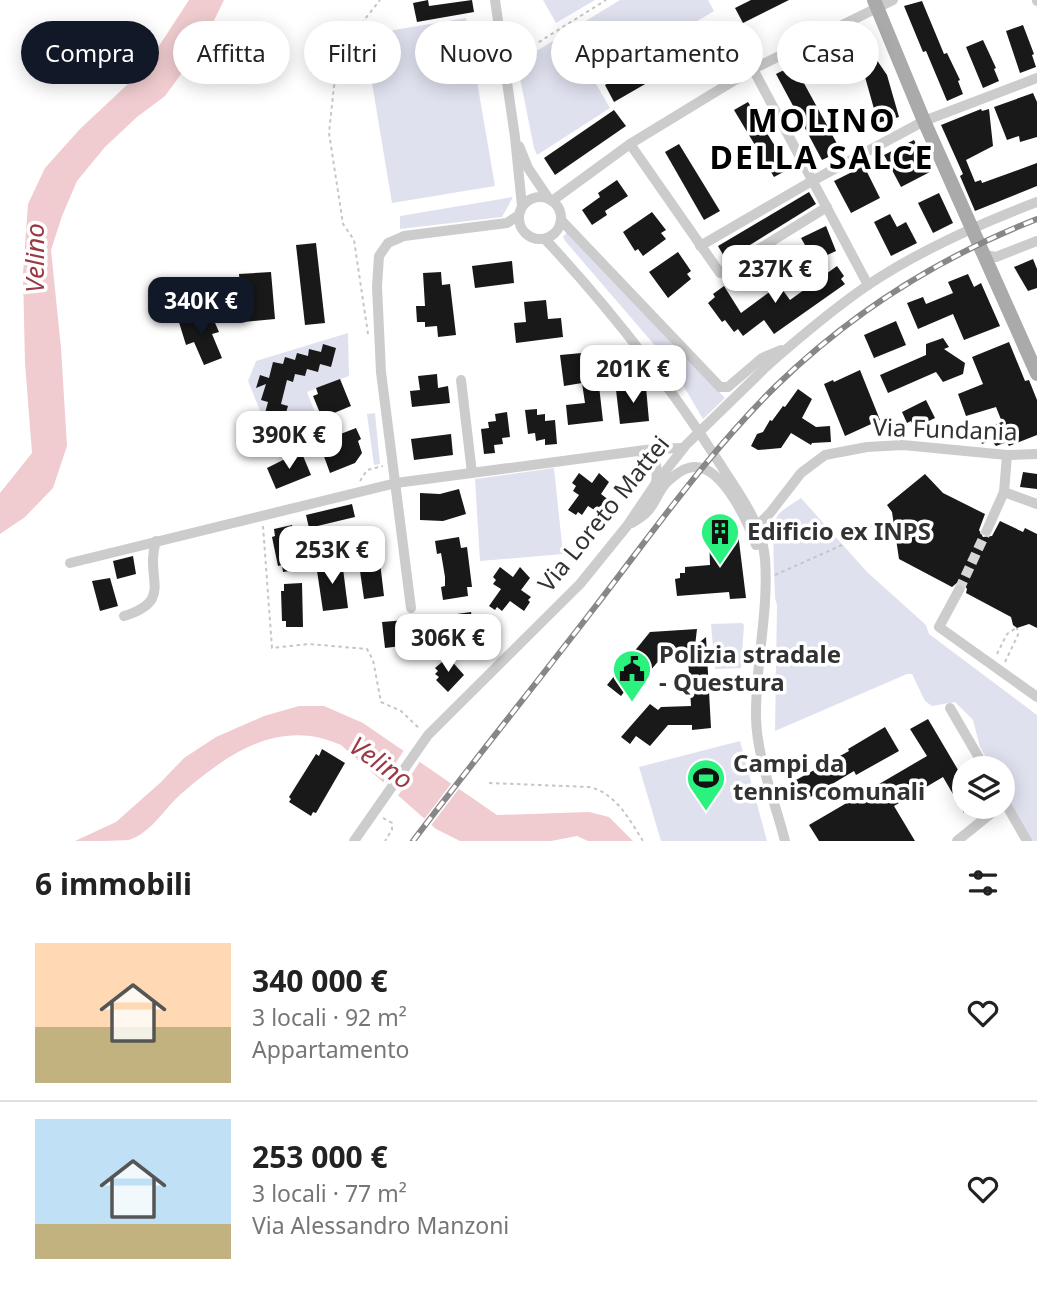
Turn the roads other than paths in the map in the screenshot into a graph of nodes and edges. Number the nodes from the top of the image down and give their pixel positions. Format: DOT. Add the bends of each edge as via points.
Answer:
graph roads {
  1 [pos="495,0"];
  2 [pos="893,0"];
  3 [pos="875,3"];
  4 [pos="763,64"];
  5 [pos="1037,78"];
  6 [pos="728,84"];
  7 [pos="761,84"];
  8 [pos="924,121"];
  9 [pos="515,137"];
  10 [pos="630,144"];
  11 [pos="812,180"];
  12 [pos="550,200"];
  13 [pos="1037,202"];
  14 [pos="827,207"];
  15 [pos="520,211"];
  16 [pos="561,220"];
  17 [pos="974,224"];
  18 [pos="545,239"];
  19 [pos="1037,241"];
  20 [pos="700,246"];
  21 [pos="990,259"];
  22 [pos="868,285"];
  23 [pos="790,346"];
  24 [pos="1037,374"];
  25 [pos="461,380"];
  26 [pos="686,446"];
  27 [pos="637,452"];
  28 [pos="1037,454"];
  29 [pos="1007,455"];
  30 [pos="472,473"];
  31 [pos="396,482"];
  32 [pos="656,483"];
  33 [pos="1004,492"];
  34 [pos="1037,504"];
  35 [pos="627,526"];
  36 [pos="757,526"];
  37 [pos="987,530"];
  38 [pos="156,541"];
  39 [pos="70,563"];
  40 [pos="959,590"];
  41 [pos="765,596"];
  42 [pos="411,608"];
  43 [pos="124,616"];
  44 [pos="1037,697"];
  45 [pos="950,708"];
  46 [pos="978,756"];
  47 [pos="983,819"];
  48 [pos="1013,819"];
  49 [pos="354,841"];
  50 [pos="785,841"];
  51 [pos="957,841"];
  52 [pos="1027,841"];
  1 -- 9 [label="street"];
  2 -- 3 [label="street"];
  3 -- 4 [label="street"];
  3 -- 8 [label="main road"];
  5 -- 8 [label="street"];
  6 -- 10 [label="street"];
  7 -- 11 [label="street"];
  8 -- 11 [label="street"];
  8 -- 17 [label="main road"];
  9 -- 12 [label="street" via="528,168"];
  9 -- 15 [label="street"];
  10 -- 12 [label="street"];
  10 -- 20 [label="street"];
  11 -- 14 [label="street"];
  11 -- 20 [label="street"];
  12 -- 15 [label="street" via="533,198"];
  12 -- 16 [label="street"];
  13 -- 17 [label="street, Via Loreto Mattei"];
  14 -- 20 [label="street" via="720,273"];
  14 -- 22 [label="street"];
  15 -- 18 [label="street" via="525,234"];
  15 -- 31 [label="street" via="507,223 404,236 388,243 379,256 381,372"];
  16 -- 18 [label="street" via="556,232"];
  16 -- 23 [label="street" via="720,387 728,387 762,358"];
  17 -- 21 [label="main road"];
  17 -- 22 [label="street, Via Loreto Mattei"];
  18 -- 36 [label="street" via="660,374"];
  19 -- 21 [label="street"];
  21 -- 24 [label="main road"];
  22 -- 23 [label="street, Via Loreto Mattei"];
  23 -- 26 [label="street, Via Loreto Mattei, bridge"];
  25 -- 30 [label="street"];
  26 -- 27 [label="street"];
  26 -- 32 [label="street, Via Loreto Mattei"];
  27 -- 30 [label="street"];
  27 -- 32 [label="street" via="655,462"];
  28 -- 29 [label="street, Via Fundania"];
  29 -- 33 [label="street"];
  29 -- 36 [label="street, Via Fundania" via="903,445 825,454 801,472"];
  30 -- 31 [label="street"];
  31 -- 38 [label="street"];
  31 -- 42 [label="street"];
  32 -- 35 [label="street, Via Loreto Mattei"];
  33 -- 34 [label="street"];
  33 -- 37 [label="street"];
  35 -- 41 [label="street" via="647,513 664,485 680,471 706,470 730,494 749,526 759,553"];
  35 -- 49 [label="street, Via Loreto Mattei" via="570,594 424,732"];
  36 -- 41 [label="street" via="765,558"];
  38 -- 39 [label="street"];
  38 -- 43 [label="street" via="154,597 149,606"];
  40 -- 44 [label="street" via="939,627"];
  41 -- 50 [label="street" via="756,716"];
  45 -- 46 [label="street"];
  47 -- 51 [label="street"];
  48 -- 52 [label="street"];
}
